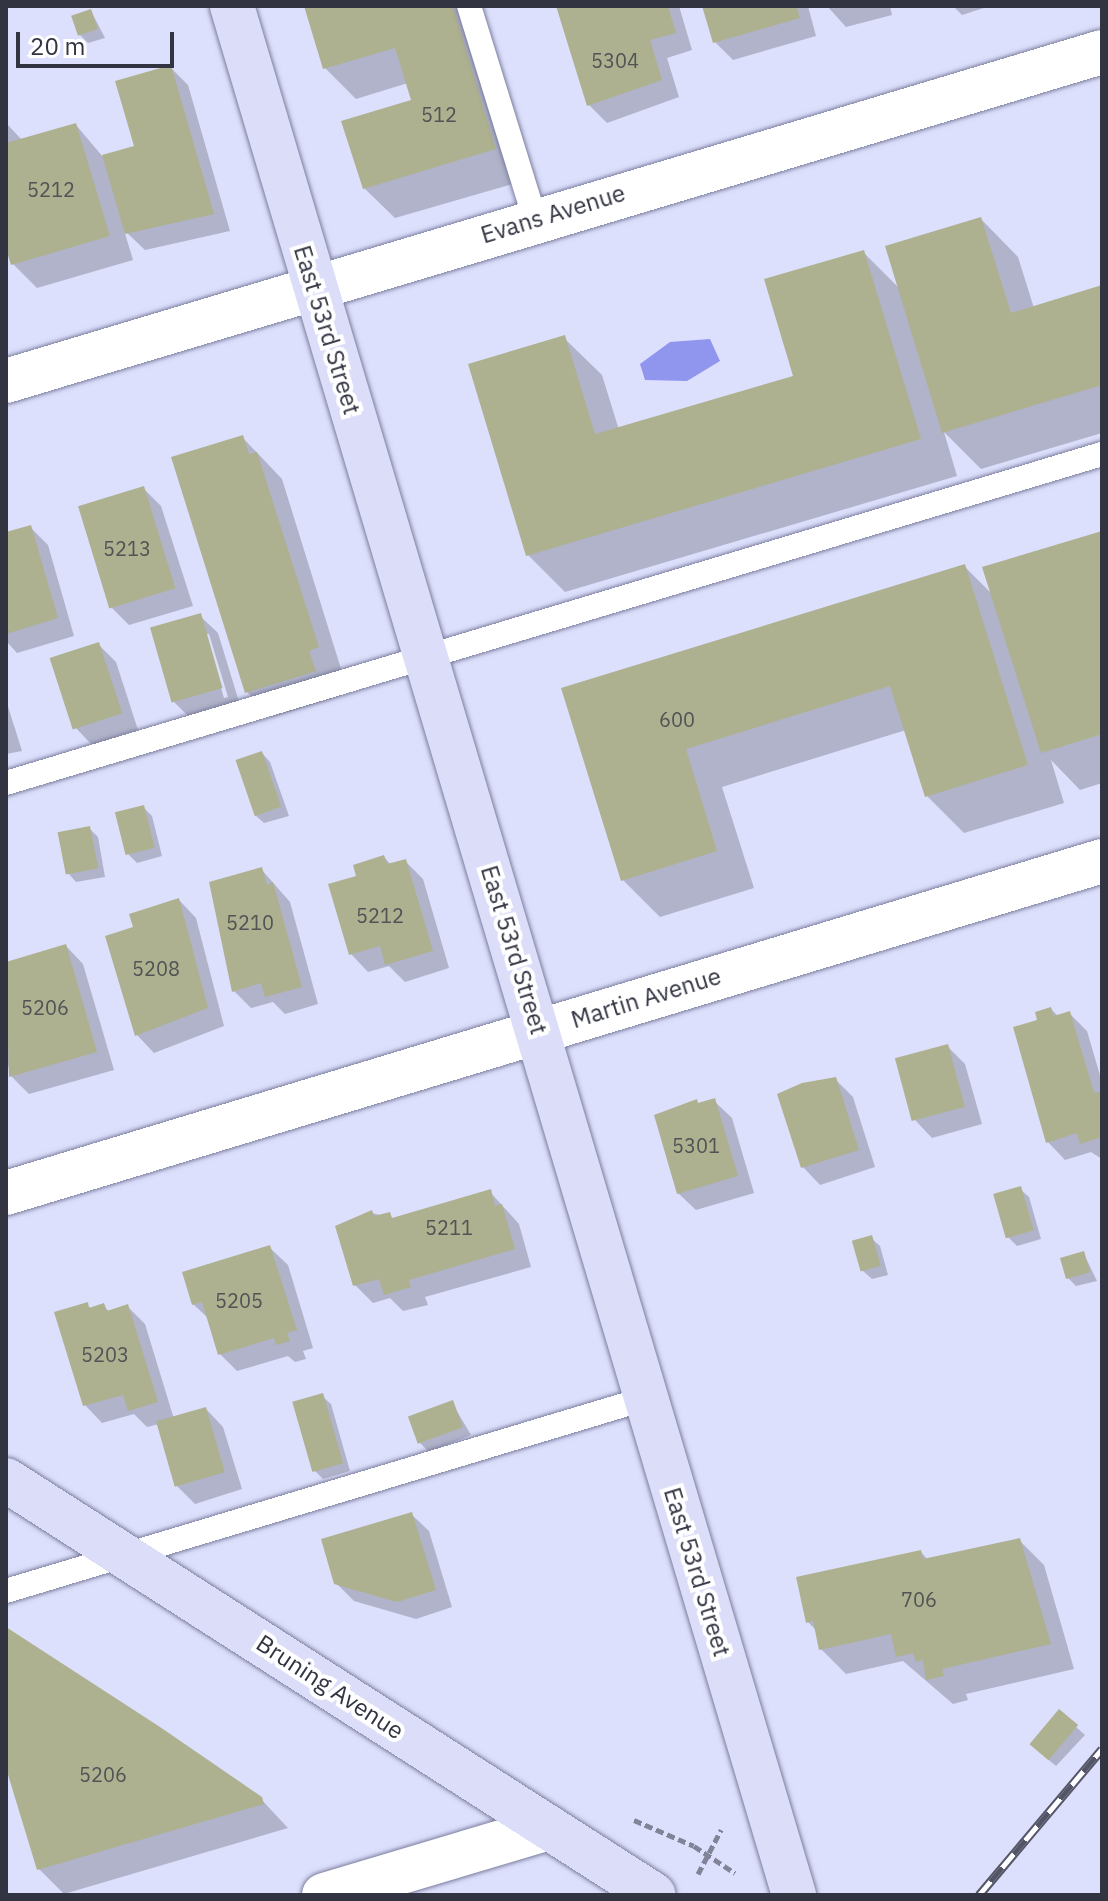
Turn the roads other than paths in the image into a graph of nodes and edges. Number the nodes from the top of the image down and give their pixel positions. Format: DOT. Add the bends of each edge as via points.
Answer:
graph roads {
  1 [pos="232,6"];
  2 [pos="469,6"];
  3 [pos="1102,52"];
  4 [pos="535,219"];
  5 [pos="315,287"];
  6 [pos="6,381"];
  7 [pos="1102,454"];
  8 [pos="426,658"];
  9 [pos="6,783"];
  10 [pos="1102,861"];
  11 [pos="538,1031"];
  12 [pos="6,1193"];
  13 [pos="644,1399"];
  14 [pos="6,1480"];
  15 [pos="125,1556"];
  16 [pos="6,1591"];
  17 [pos="549,1828"];
  18 [pos="324,1895"];
  19 [pos="654,1895"];
  20 [pos="794,1895"];
  1 -- 5 [label="street, East 53rd Street"];
  2 -- 4 [label="lane"];
  3 -- 4 [label="street, Evans Avenue"];
  4 -- 5 [label="street, Evans Avenue"];
  5 -- 6 [label="street, Evans Avenue"];
  5 -- 8 [label="street, East 53rd Street"];
  7 -- 8 [label="lane"];
  8 -- 9 [label="lane"];
  8 -- 11 [label="street, East 53rd Street"];
  10 -- 11 [label="street, Martin Avenue"];
  11 -- 12 [label="street, Martin Avenue"];
  11 -- 13 [label="street, East 53rd Street"];
  13 -- 15 [label="lane"];
  13 -- 20 [label="street, East 53rd Street"];
  14 -- 15 [label="street, Bruning Avenue"];
  15 -- 16 [label="lane"];
  15 -- 17 [label="street, Bruning Avenue"];
  17 -- 18 [label="street"];
  17 -- 19 [label="street, Bruning Avenue"];
}
